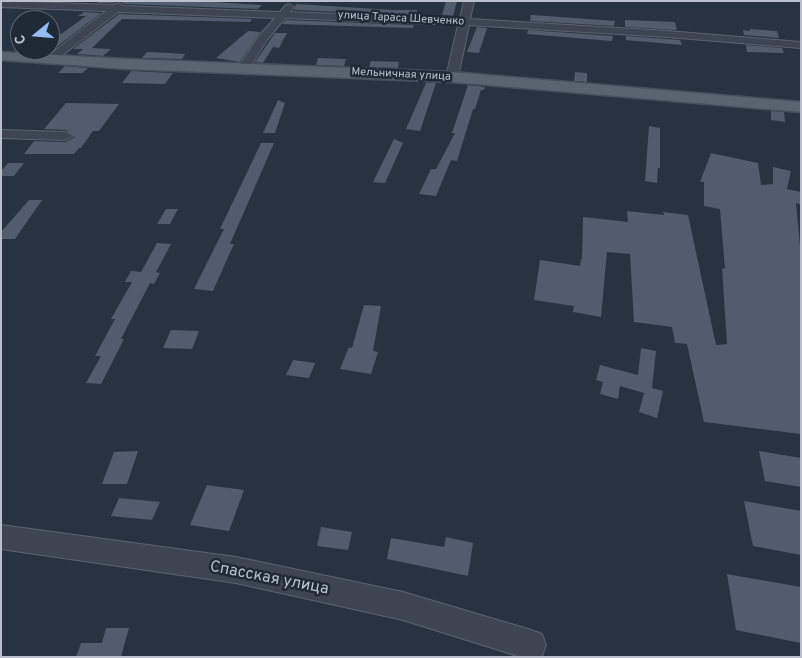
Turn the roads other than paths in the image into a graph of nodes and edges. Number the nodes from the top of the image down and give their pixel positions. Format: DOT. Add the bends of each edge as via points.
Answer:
graph roads {
  1 [pos="294,1"];
  2 [pos="470,1"];
  3 [pos="1,4"];
  4 [pos="120,5"];
  5 [pos="284,14"];
  6 [pos="465,22"];
  7 [pos="801,45"];
  8 [pos="60,52"];
  9 [pos="60,59"];
  10 [pos="244,68"];
  11 [pos="452,77"];
  12 [pos="801,106"];
  13 [pos="1,134"];
  14 [pos="66,136"];
  15 [pos="1,537"];
  16 [pos="531,645"];
  1 -- 5 [label="street"];
  2 -- 6 [label="street"];
  3 -- 4 [label="street, улица Тараса Шевченко"];
  4 -- 5 [label="street, улица Тараса Шевченко"];
  4 -- 8 [label="street"];
  5 -- 6 [label="street, улица Тараса Шевченко"];
  5 -- 10 [label="street" via="262,39"];
  6 -- 7 [label="street, улица Тараса Шевченко"];
  6 -- 11 [label="street"];
  9 -- 10 [label="main road, Мельничная улица"];
  10 -- 11 [label="main road, Мельничная улица"];
  11 -- 12 [label="main road, Мельничная улица"];
  13 -- 14 [label="street"];
  15 -- 16 [label="street, Спасская улица" via="236,570 403,606"];
}
